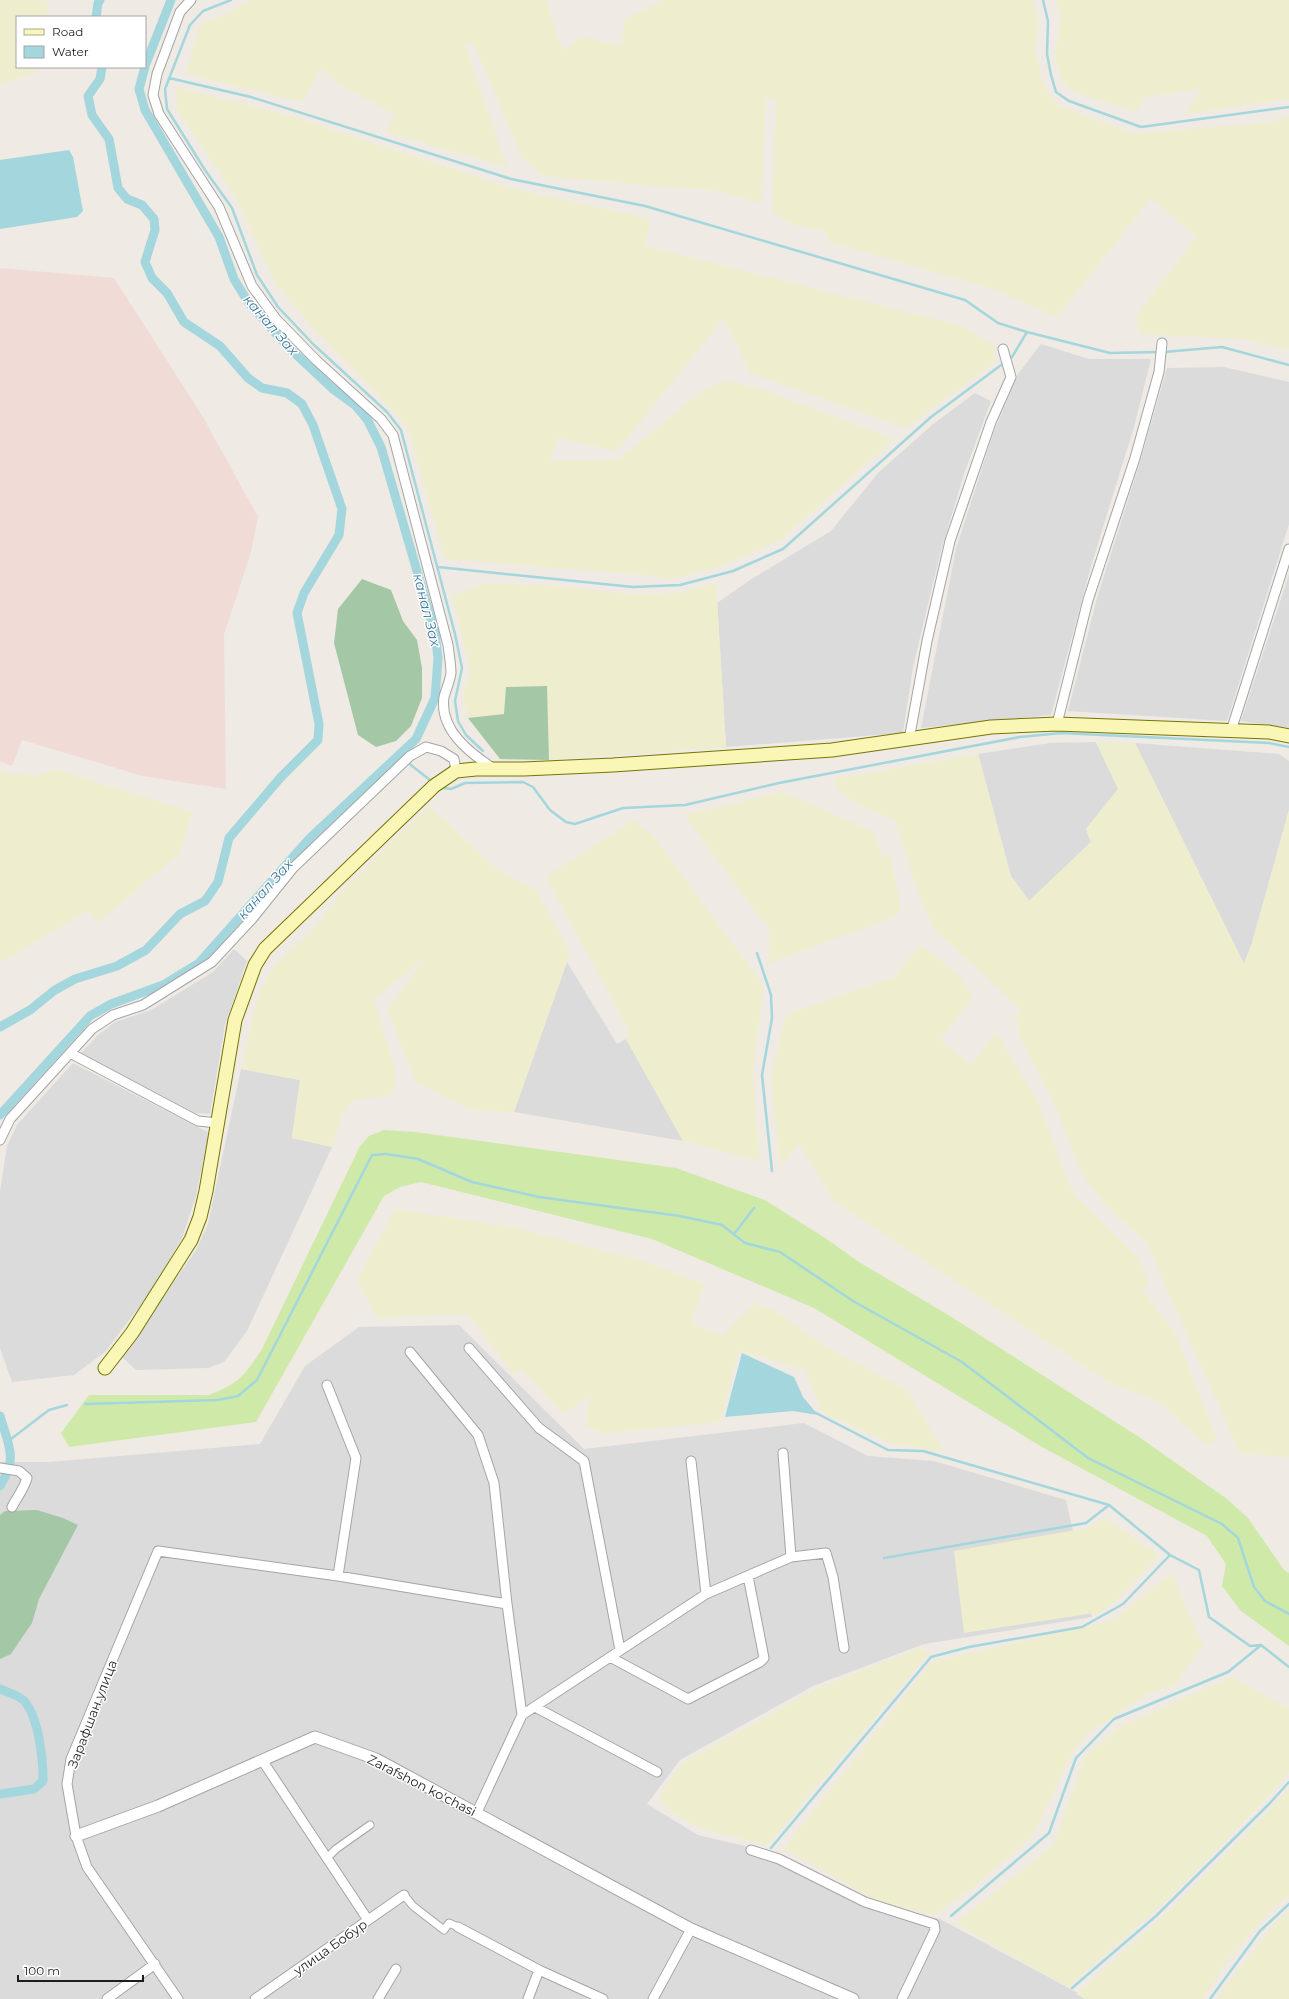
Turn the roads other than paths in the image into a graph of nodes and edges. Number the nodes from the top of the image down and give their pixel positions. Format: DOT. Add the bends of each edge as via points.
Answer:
graph roads {
  1 [pos="191,0"];
  2 [pos="1162,343"];
  3 [pos="1003,349"];
  4 [pos="1289,549"];
  5 [pos="1057,724"];
  6 [pos="1231,731"];
  7 [pos="1289,736"];
  8 [pos="909,740"];
  9 [pos="471,754"];
  10 [pos="455,765"];
  11 [pos="494,769"];
  12 [pos="70,1053"];
  13 [pos="218,1123"];
  14 [pos="0,1140"];
  15 [pos="469,1348"];
  16 [pos="410,1352"];
  17 [pos="105,1368"];
  18 [pos="327,1385"];
  19 [pos="784,1453"];
  20 [pos="691,1461"];
  21 [pos="0,1468"];
  22 [pos="12,1507"];
  23 [pos="791,1557"];
  24 [pos="338,1576"];
  25 [pos="748,1576"];
  26 [pos="706,1594"];
  27 [pos="507,1604"];
  28 [pos="844,1648"];
  29 [pos="620,1650"];
  30 [pos="610,1657"];
  31 [pos="535,1707"];
  32 [pos="522,1715"];
  33 [pos="262,1760"];
  34 [pos="657,1772"];
  35 [pos="476,1812"];
  36 [pos="370,1825"];
  37 [pos="76,1836"];
  38 [pos="750,1850"];
  39 [pos="327,1858"];
  40 [pos="404,1895"];
  41 [pos="368,1920"];
  42 [pos="458,1927"];
  43 [pos="691,1929"];
  44 [pos="155,1964"];
  45 [pos="396,1969"];
  46 [pos="539,1970"];
  47 [pos="107,1999"];
  48 [pos="178,1999"];
  49 [pos="255,1999"];
  50 [pos="378,1999"];
  51 [pos="528,1999"];
  52 [pos="603,1999"];
  53 [pos="653,1999"];
  54 [pos="851,1999"];
  55 [pos="902,1999"];
  1 -- 9 [label="street" via="180,12 157,74 153,95 159,114 219,207 252,286 272,314 316,360 381,419 393,435 448,645 451,674 444,698 445,717 456,738"];
  2 -- 5 [label="street" via="1159,372 1135,458 1088,600"];
  3 -- 8 [label="street" via="1011,377 991,422 950,541 927,641"];
  4 -- 6 [label="street"];
  5 -- 6 [label="main road"];
  5 -- 8 [label="main road" via="991,727"];
  6 -- 7 [label="main road" via="1269,732"];
  8 -- 11 [label="main road" via="832,750 524,770"];
  9 -- 10 [label="street"];
  9 -- 11 [label="street"];
  10 -- 11 [label="main road"];
  10 -- 12 [label="street" via="441,751 426,747 410,756 293,868 252,919 212,962 143,1005 113,1015 92,1029"];
  10 -- 13 [label="main road" via="265,949 255,965 235,1020"];
  12 -- 13 [label="street" via="198,1121"];
  12 -- 14 [label="street" via="10,1119"];
  13 -- 17 [label="main road" via="206,1191 191,1240 132,1333"];
  15 -- 29 [label="street" via="539,1428 584,1461"];
  16 -- 27 [label="street" via="478,1435 494,1483"];
  18 -- 24 [label="street" via="356,1458"];
  19 -- 23 [label="street"];
  20 -- 26 [label="street"];
  21 -- 22 [label="street" via="20,1471 27,1478 25,1487"];
  23 -- 25 [label="street"];
  23 -- 28 [label="street" via="826,1553 834,1577"];
  24 -- 27 [label="street"];
  24 -- 37 [label="street, Зарафшан улица" via="158,1551 71,1760 67,1784"];
  25 -- 26 [label="street"];
  25 -- 30 [label="street" via="764,1658 760,1662 688,1699"];
  26 -- 29 [label="street"];
  27 -- 32 [label="street"];
  29 -- 30 [label="street"];
  30 -- 31 [label="street"];
  31 -- 32 [label="street"];
  31 -- 34 [label="street"];
  32 -- 35 [label="street"];
  33 -- 35 [label="street, Zarafshon ko'chasi" via="315,1737 376,1758"];
  33 -- 37 [label="street, Zarafshon ko'chasi" via="158,1806"];
  33 -- 39 [label="street"];
  35 -- 43 [label="street, Zarafshon ko'chasi"];
  36 -- 39 [label="street"];
  37 -- 44 [label="street, Зарафшан улица" via="87,1867"];
  38 -- 55 [label="street" via="779,1859 865,1902 934,1924 935,1930"];
  39 -- 41 [label="street"];
  40 -- 41 [label="street, улица Бобур"];
  40 -- 42 [label="street" via="413,1906 444,1930 449,1923"];
  41 -- 49 [label="street, улица Бобур"];
  42 -- 46 [label="street"];
  43 -- 53 [label="street"];
  43 -- 54 [label="street, Zarafshon ko'chasi"];
  44 -- 47 [label="street"];
  44 -- 48 [label="street, Зарафшан улица"];
  45 -- 50 [label="street"];
  46 -- 51 [label="street"];
  46 -- 52 [label="street"];
}
